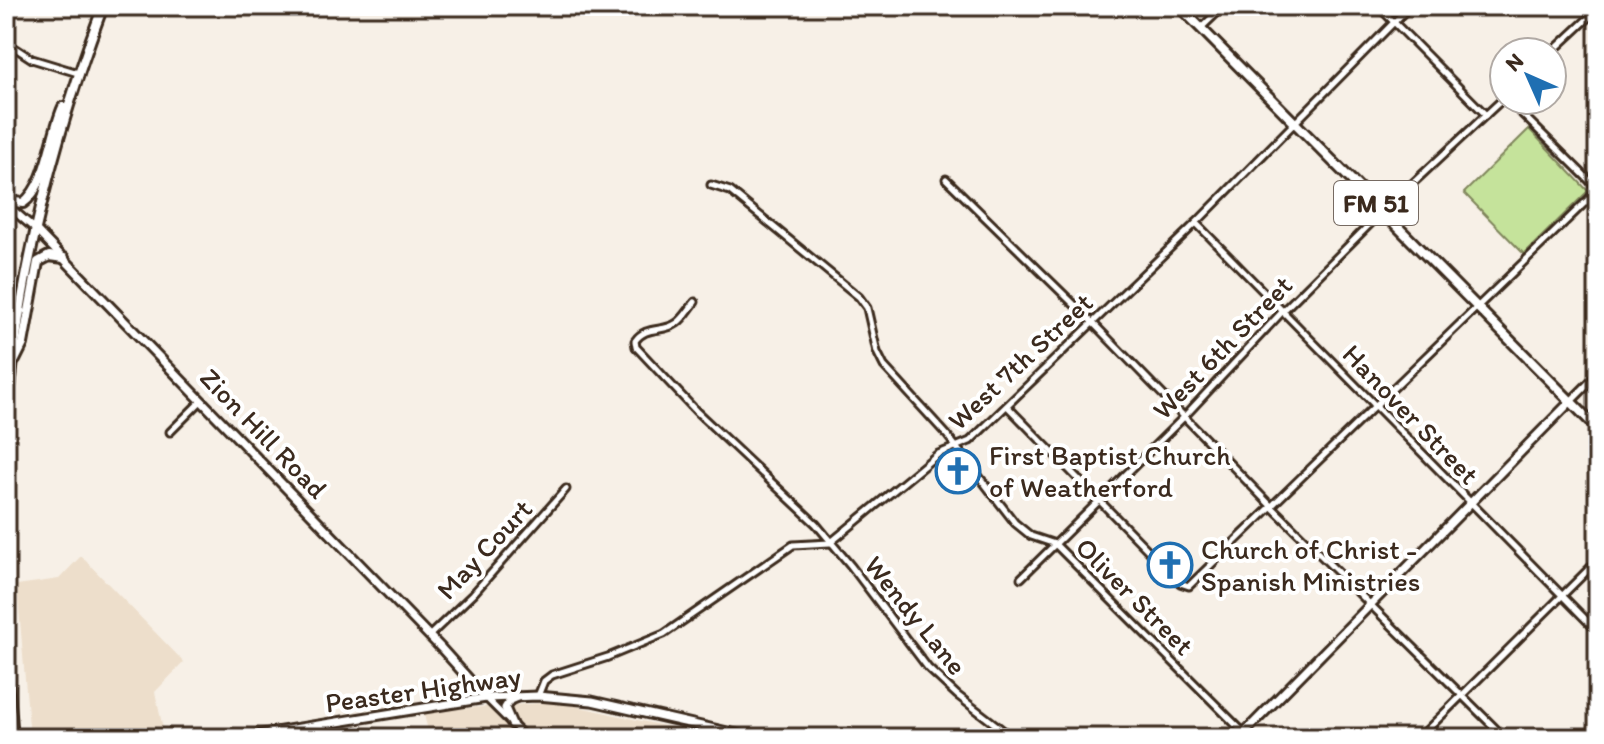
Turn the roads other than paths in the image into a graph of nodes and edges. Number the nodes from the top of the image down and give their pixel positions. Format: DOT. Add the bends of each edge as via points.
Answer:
graph roads {
  1 [pos="103,6"];
  2 [pos="1179,6"];
  3 [pos="1224,6"];
  4 [pos="1378,6"];
  5 [pos="1410,6"];
  6 [pos="1598,9"];
  7 [pos="1394,23"];
  8 [pos="1202,27"];
  9 [pos="1568,37"];
  10 [pos="6,42"];
  11 [pos="78,75"];
  12 [pos="1486,115"];
  13 [pos="1523,116"];
  14 [pos="1295,122"];
  15 [pos="946,179"];
  16 [pos="711,185"];
  17 [pos="1598,190"];
  18 [pos="6,203"];
  19 [pos="1383,211"];
  20 [pos="1196,223"];
  21 [pos="35,229"];
  22 [pos="64,258"];
  23 [pos="695,302"];
  24 [pos="1477,307"];
  25 [pos="1282,312"];
  26 [pos="1092,322"];
  27 [pos="9,372"];
  28 [pos="1598,374"];
  29 [pos="202,400"];
  30 [pos="1571,401"];
  31 [pos="1376,404"];
  32 [pos="1007,406"];
  33 [pos="1184,417"];
  34 [pos="1598,429"];
  35 [pos="170,432"];
  36 [pos="6,440"];
  37 [pos="955,448"];
  38 [pos="566,489"];
  39 [pos="1100,500"];
  40 [pos="1469,502"];
  41 [pos="1272,507"];
  42 [pos="830,543"];
  43 [pos="1055,544"];
  44 [pos="1598,560"];
  45 [pos="1021,578"];
  46 [pos="1561,596"];
  47 [pos="1371,603"];
  48 [pos="1598,632"];
  49 [pos="429,636"];
  50 [pos="6,659"];
  51 [pos="469,679"];
  52 [pos="1463,695"];
  53 [pos="520,696"];
  54 [pos="538,696"];
  55 [pos="486,698"];
  56 [pos="460,702"];
  57 [pos="512,724"];
  58 [pos="256,736"];
  59 [pos="1242,736"];
  60 [pos="13,738"];
  61 [pos="238,738"];
  62 [pos="526,738"];
  63 [pos="754,738"];
  64 [pos="1013,738"];
  65 [pos="1419,738"];
  66 [pos="1505,738"];
  1 -- 11 [label="main road"];
  2 -- 8 [label="main road, FM 51"];
  3 -- 8 [label="street"];
  4 -- 7 [label="street"];
  5 -- 7 [label="street, West 7th Street"];
  6 -- 9 [label="street"];
  7 -- 12 [label="street"];
  7 -- 14 [label="street, West 7th Street"];
  8 -- 14 [label="main road, FM 51"];
  10 -- 11 [label="street" via="32,59"];
  11 -- 18 [label="main road" via="32,194 23,203"];
  11 -- 21 [label="main road"];
  12 -- 19 [label="street, West 6th Street"];
  13 -- 17 [label="street"];
  14 -- 19 [label="main road, FM 51"];
  14 -- 20 [label="street, West 7th Street"];
  15 -- 26 [label="street"];
  16 -- 37 [label="street, Oliver Street" via="730,191 859,297 884,366"];
  17 -- 24 [label="street"];
  18 -- 21 [label="street, Zion Hill Road"];
  19 -- 24 [label="main road, FM 51"];
  19 -- 25 [label="street, West 6th Street"];
  20 -- 25 [label="street, Hanover Street"];
  20 -- 26 [label="street, West 7th Street"];
  21 -- 22 [label="main road, Zion Hill Road"];
  21 -- 27 [label="main road"];
  22 -- 27 [label="main road" via="49,256 34,270 23,344"];
  22 -- 29 [label="main road, Zion Hill Road"];
  23 -- 42 [label="street, Wendy Lane" via="678,323 645,331 636,347"];
  24 -- 30 [label="main road, FM 51"];
  24 -- 31 [label="street"];
  25 -- 31 [label="street, Hanover Street"];
  25 -- 33 [label="street, West 6th Street"];
  26 -- 32 [label="street, West 7th Street"];
  26 -- 33 [label="street"];
  27 -- 36 [label="main road"];
  28 -- 30 [label="street"];
  29 -- 35 [label="street"];
  29 -- 49 [label="main road, Zion Hill Road"];
  30 -- 34 [label="main road, FM 51"];
  30 -- 40 [label="main road"];
  31 -- 40 [label="street, Hanover Street"];
  31 -- 41 [label="street"];
  32 -- 37 [label="street, West 7th Street"];
  32 -- 39 [label="street"];
  33 -- 39 [label="street, West 6th Street"];
  33 -- 41 [label="street"];
  37 -- 42 [label="street, West 7th Street" via="938,454"];
  37 -- 43 [label="street, Oliver Street" via="1015,523 1031,536"];
  38 -- 49 [label="street, May Court"];
  39 -- 41 [label="street" via="1180,583 1189,586"];
  39 -- 43 [label="street, West 6th Street"];
  40 -- 46 [label="street, Hanover Street"];
  40 -- 47 [label="main road"];
  41 -- 47 [label="street"];
  42 -- 54 [label="street" via="793,545 664,634 552,675"];
  42 -- 64 [label="street, Wendy Lane" via="928,668"];
  43 -- 45 [label="street, West 6th Street"];
  43 -- 59 [label="street, Oliver Street"];
  44 -- 46 [label="street"];
  46 -- 48 [label="street, Hanover Street"];
  46 -- 52 [label="street"];
  47 -- 52 [label="street"];
  47 -- 59 [label="main road"];
  49 -- 51 [label="main road, Zion Hill Road"];
  50 -- 60 [label="main road"];
  51 -- 55 [label="main road, Zion Hill Road"];
  51 -- 56 [label="main road" via="472,688"];
  52 -- 65 [label="street"];
  52 -- 66 [label="street"];
  53 -- 54 [label="main road, Peaster Highway"];
  53 -- 55 [label="main road, Peaster Highway"];
  53 -- 57 [label="main road" via="505,708"];
  54 -- 63 [label="main road, Peaster Highway" via="592,701"];
  55 -- 56 [label="main road, Peaster Highway"];
  55 -- 57 [label="street"];
  56 -- 58 [label="main road, Peaster Highway"];
  57 -- 62 [label="street"];
  58 -- 61 [label="main road, Peaster Highway"];
}
